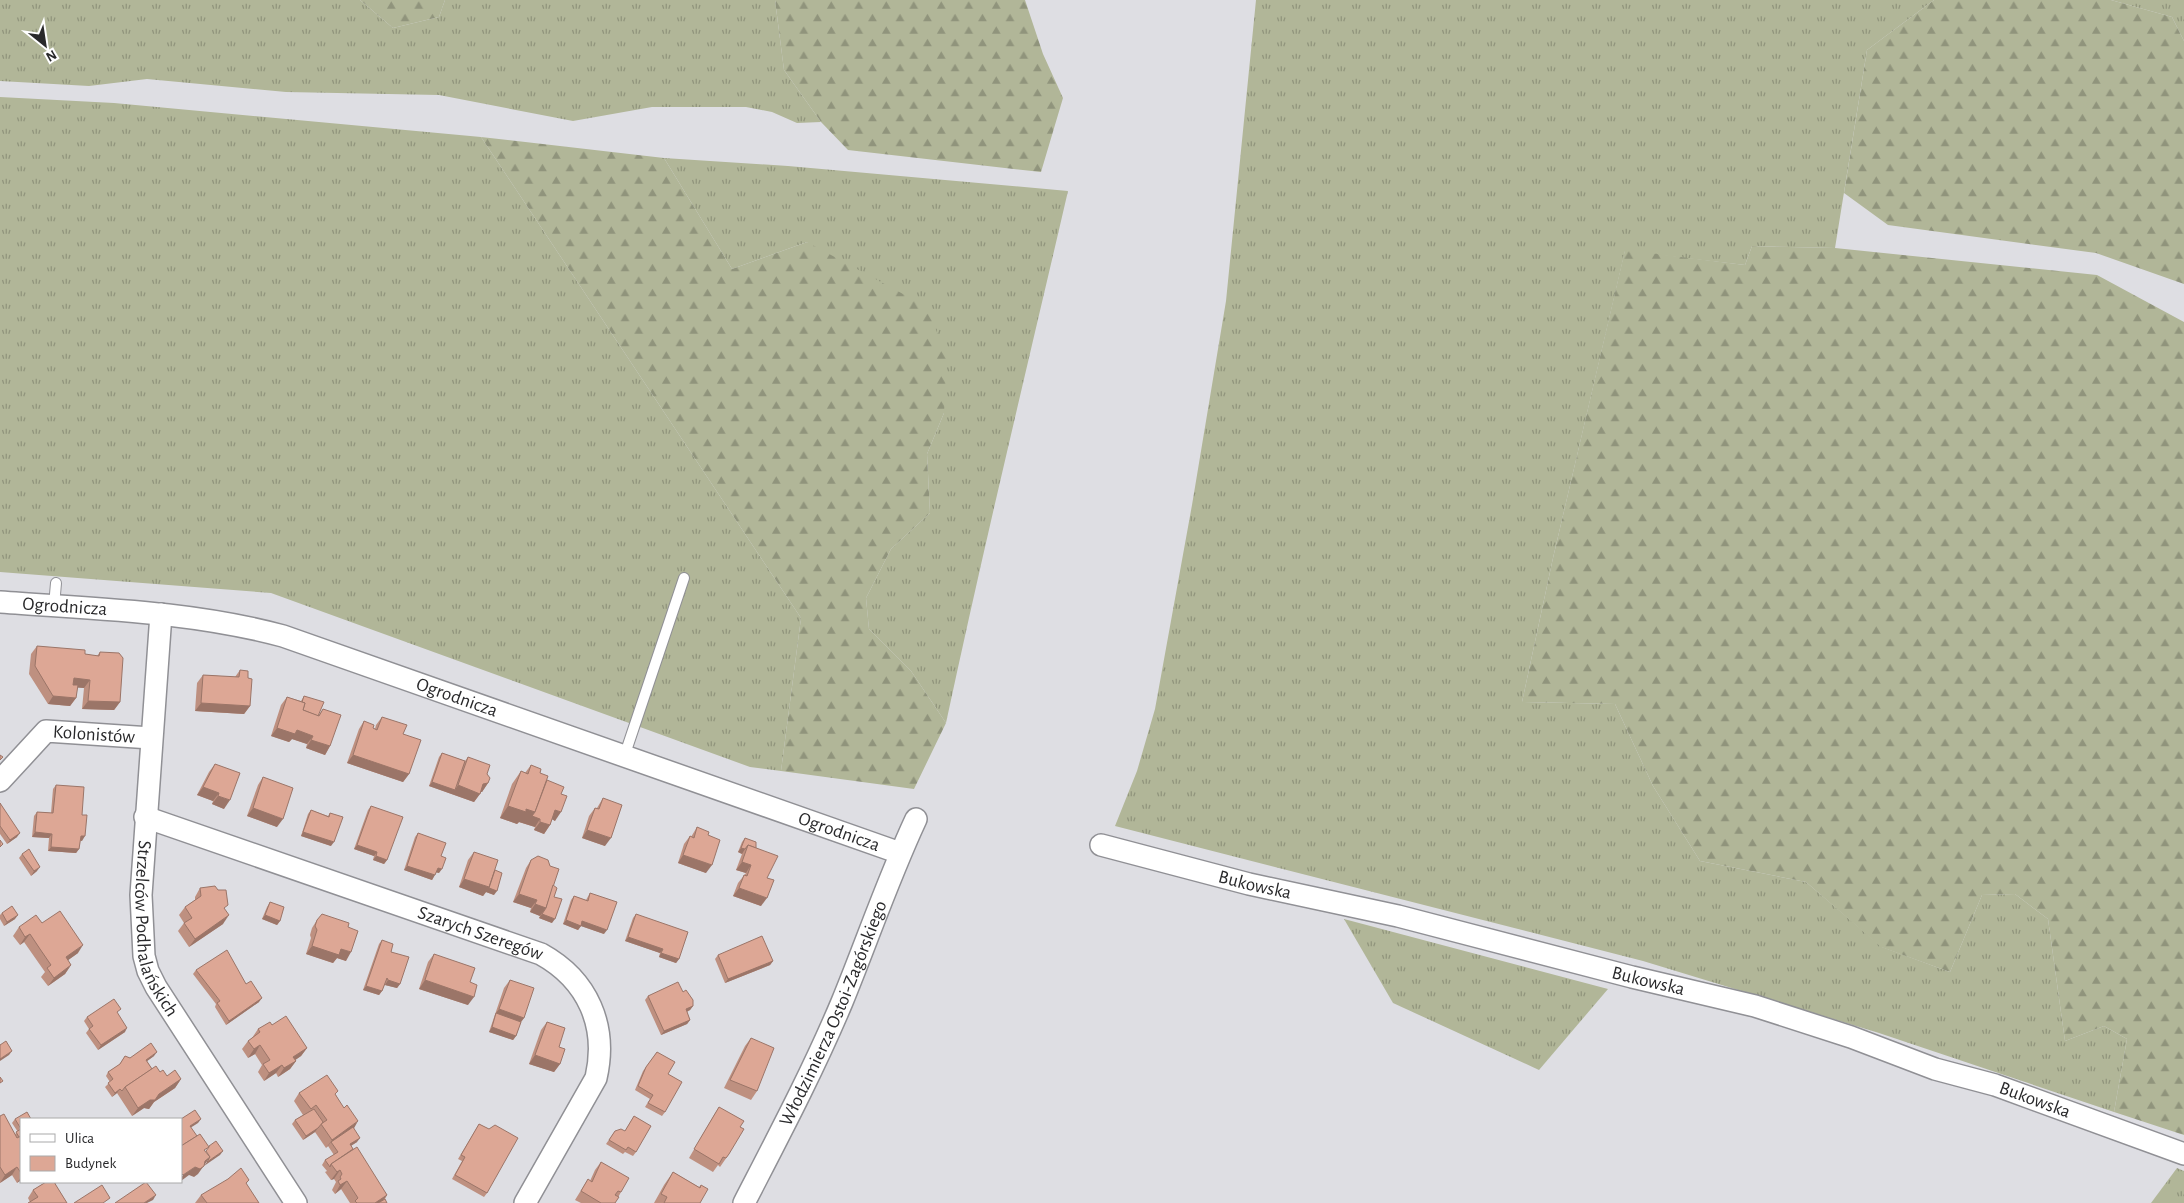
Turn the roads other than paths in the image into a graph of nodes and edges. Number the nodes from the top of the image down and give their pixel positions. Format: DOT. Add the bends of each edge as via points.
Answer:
graph roads {
  1 [pos="684,578"];
  2 [pos="56,583"];
  3 [pos="0,602"];
  4 [pos="54,606"];
  5 [pos="161,614"];
  6 [pos="151,738"];
  7 [pos="625,754"];
  8 [pos="0,781"];
  9 [pos="145,817"];
  10 [pos="916,819"];
  11 [pos="1101,845"];
  12 [pos="900,853"];
  13 [pos="2184,1154"];
  14 [pos="296,1203"];
  15 [pos="525,1203"];
  16 [pos="744,1203"];
  1 -- 7 [label="lane"];
  2 -- 4 [label="lane"];
  3 -- 4 [label="street, Ogrodnicza"];
  4 -- 5 [label="street, Ogrodnicza"];
  5 -- 6 [label="street, Strzelców Podhalańskich"];
  5 -- 7 [label="street, Ogrodnicza" via="235,624 283,636"];
  6 -- 8 [label="street, Kolonistów" via="46,731"];
  6 -- 9 [label="street, Strzelców Podhalańskich"];
  7 -- 12 [label="street, Ogrodnicza"];
  9 -- 14 [label="street, Strzelców Podhalańskich" via="141,930 148,972"];
  9 -- 15 [label="street, Szarych Szeregów" via="541,954 568,972 592,1008 600,1064 596,1078"];
  10 -- 12 [label="street, Włodzimierza Ostoi-Zagórskiego"];
  11 -- 13 [label="street, Bukowska" via="1755,1006 1851,1037 1935,1070 1996,1085"];
  12 -- 16 [label="street, Włodzimierza Ostoi-Zagórskiego" via="842,1002"];
}
